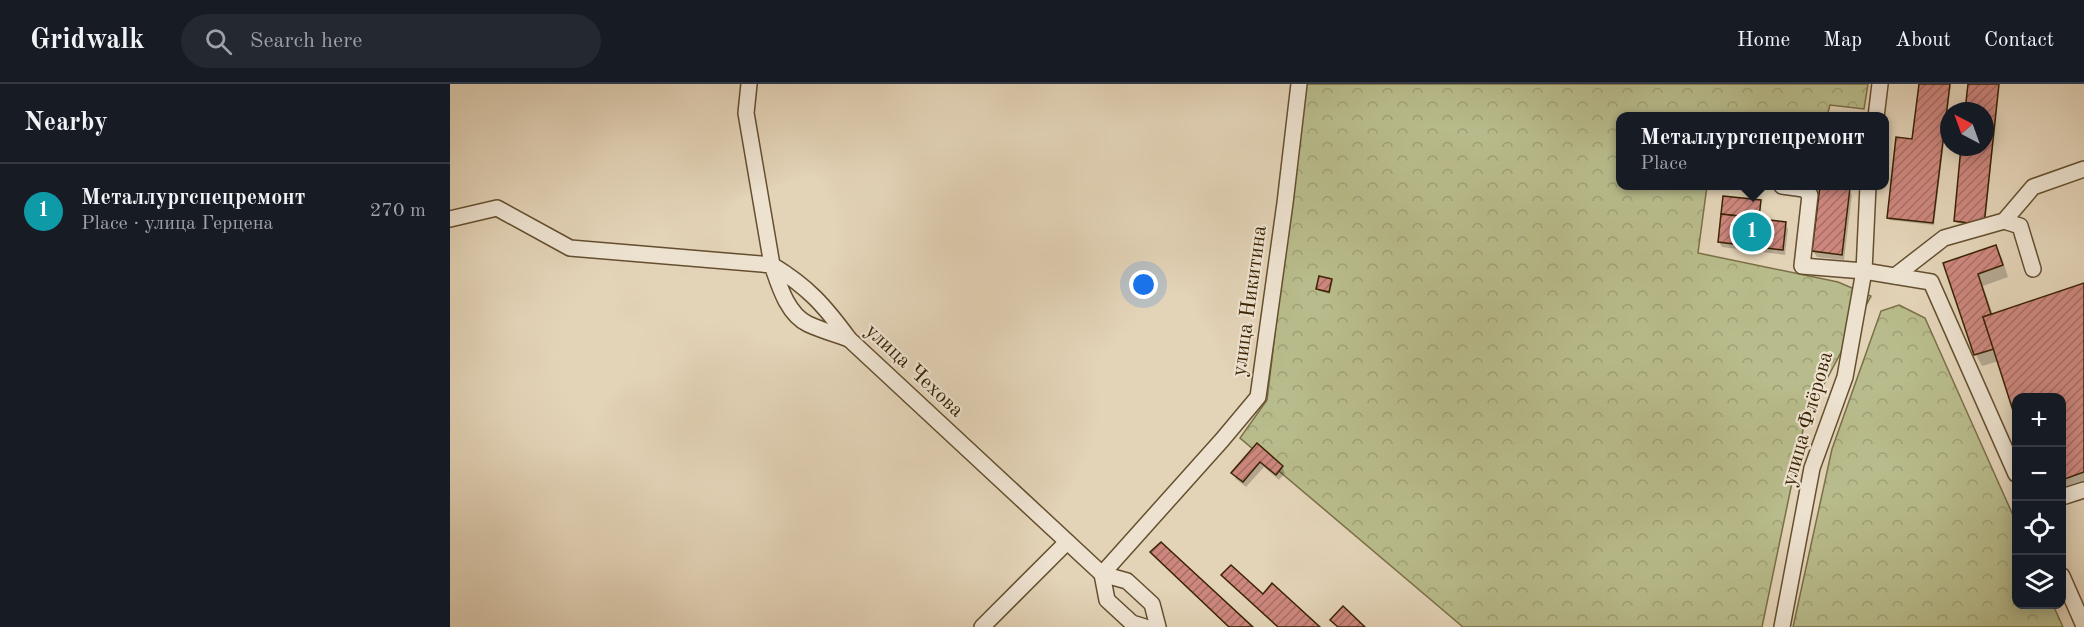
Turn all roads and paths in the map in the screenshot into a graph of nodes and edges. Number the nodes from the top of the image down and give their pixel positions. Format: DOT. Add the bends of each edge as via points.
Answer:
graph roads {
  1 [pos="749,84"];
  2 [pos="1299,84"];
  3 [pos="1880,84"];
  4 [pos="1877,112"];
  5 [pos="2084,169"];
  6 [pos="1805,190"];
  7 [pos="1868,190"];
  8 [pos="450,219"];
  9 [pos="2004,221"];
  10 [pos="772,265"];
  11 [pos="2033,269"];
  12 [pos="1864,271"];
  13 [pos="1895,276"];
  14 [pos="849,339"];
  15 [pos="2012,465"];
  16 [pos="2084,490"];
  17 [pos="2066,495"];
  18 [pos="1067,542"];
  19 [pos="1102,574"];
  20 [pos="2066,587"];
  21 [pos="2084,626"];
  22 [pos="982,627"];
  23 [pos="1145,627"];
  24 [pos="1158,627"];
  25 [pos="1782,627"];
  1 -- 10 [label="street" via="746,112"];
  2 -- 19 [label="street, улица Никитина" via="1258,398"];
  3 -- 4 [label="street"];
  5 -- 9 [label="street" via="2033,187"];
  6 -- 12 [label="street" via="1810,195 1802,266"];
  7 -- 12 [label="street, улица Флёрова"];
  8 -- 10 [label="street" via="497,207 570,248"];
  9 -- 11 [label="street" via="2020,226"];
  9 -- 13 [label="street" via="1944,238"];
  10 -- 14 [label="street, улица Чехова" via="798,280"];
  10 -- 14 [label="street" via="791,309 806,323"];
  12 -- 13 [label="street"];
  12 -- 25 [label="street, улица Флёрова" via="1845,377 1812,468"];
  13 -- 15 [label="street" via="1931,282"];
  14 -- 18 [label="street, улица Чехова"];
  16 -- 17 [label="street"];
  18 -- 19 [label="street, улица Чехова"];
  18 -- 22 [label="street"];
  19 -- 23 [label="street" via="1107,600 1132,623"];
  19 -- 24 [label="street, улица Чехова" via="1127,581 1152,604"];
  20 -- 21 [label="street"];
}
